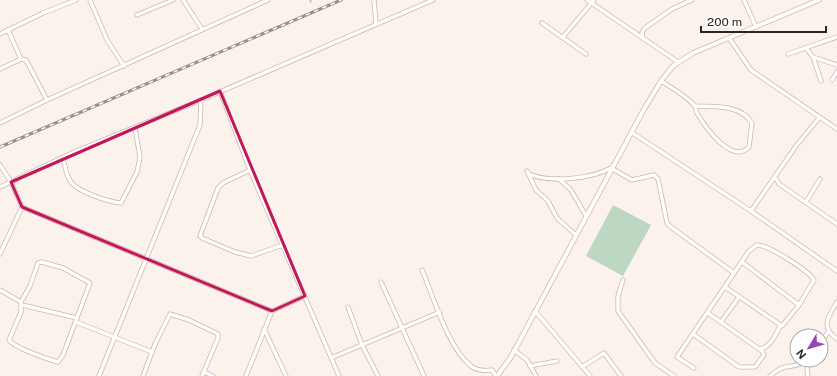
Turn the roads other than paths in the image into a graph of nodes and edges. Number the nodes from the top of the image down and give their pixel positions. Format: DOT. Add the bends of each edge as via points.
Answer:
graph roads {
  1 [pos="76,0"];
  2 [pos="90,0"];
  3 [pos="173,0"];
  4 [pos="183,0"];
  5 [pos="268,0"];
  6 [pos="374,0"];
  7 [pos="432,0"];
  8 [pos="692,0"];
  9 [pos="744,0"];
  10 [pos="819,0"];
  11 [pos="591,1"];
  12 [pos="137,15"];
  13 [pos="542,23"];
  14 [pos="376,24"];
  15 [pos="756,27"];
  16 [pos="202,29"];
  17 [pos="8,30"];
  18 [pos="0,34"];
  19 [pos="837,37"];
  20 [pos="563,38"];
  21 [pos="729,38"];
  22 [pos="643,39"];
  23 [pos="806,48"];
  24 [pos="586,54"];
  25 [pos="788,54"];
  26 [pos="813,57"];
  27 [pos="21,59"];
  28 [pos="678,62"];
  29 [pos="837,65"];
  30 [pos="124,66"];
  31 [pos="0,69"];
  32 [pos="837,72"];
  33 [pos="832,80"];
  34 [pos="661,81"];
  35 [pos="820,81"];
  36 [pos="220,91"];
  37 [pos="47,100"];
  38 [pos="201,100"];
  39 [pos="695,106"];
  40 [pos="819,118"];
  41 [pos="0,123"];
  42 [pos="135,128"];
  43 [pos="837,130"];
  44 [pos="631,132"];
  45 [pos="63,158"];
  46 [pos="0,165"];
  47 [pos="612,168"];
  48 [pos="250,170"];
  49 [pos="775,177"];
  50 [pos="559,179"];
  51 [pos="820,179"];
  52 [pos="11,182"];
  53 [pos="0,187"];
  54 [pos="806,202"];
  55 [pos="22,208"];
  56 [pos="751,211"];
  57 [pos="586,216"];
  58 [pos="837,224"];
  59 [pos="576,235"];
  60 [pos="0,239"];
  61 [pos="6,239"];
  62 [pos="283,245"];
  63 [pos="0,254"];
  64 [pos="144,260"];
  65 [pos="742,262"];
  66 [pos="422,270"];
  67 [pos="837,271"];
  68 [pos="734,273"];
  69 [pos="623,280"];
  70 [pos="381,282"];
  71 [pos="725,287"];
  72 [pos="0,290"];
  73 [pos="305,296"];
  74 [pos="739,297"];
  75 [pos="837,302"];
  76 [pos="21,303"];
  77 [pos="799,305"];
  78 [pos="348,307"];
  79 [pos="535,311"];
  80 [pos="272,312"];
  81 [pos="440,312"];
  82 [pos="708,313"];
  83 [pos="76,320"];
  84 [pos="721,322"];
  85 [pos="780,326"];
  86 [pos="402,328"];
  87 [pos="827,328"];
  88 [pos="264,329"];
  89 [pos="829,333"];
  90 [pos="693,334"];
  91 [pos="115,338"];
  92 [pos="837,339"];
  93 [pos="362,344"];
  94 [pos="761,349"];
  95 [pos="514,350"];
  96 [pos="152,352"];
  97 [pos="331,358"];
  98 [pos="557,361"];
  99 [pos="530,366"];
  100 [pos="789,366"];
  101 [pos="582,367"];
  102 [pos="694,368"];
  103 [pos="203,374"];
  104 [pos="99,376"];
  105 [pos="143,376"];
  106 [pos="213,376"];
  107 [pos="246,376"];
  108 [pos="286,376"];
  109 [pos="339,376"];
  110 [pos="378,376"];
  111 [pos="424,376"];
  112 [pos="496,376"];
  113 [pos="536,376"];
  114 [pos="590,376"];
  115 [pos="621,376"];
  116 [pos="674,376"];
  117 [pos="770,376"];
  1 -- 17 [label="street" via="43,12"];
  2 -- 30 [label="street" via="107,40"];
  3 -- 12 [label="street"];
  4 -- 16 [label="street"];
  5 -- 16 [label="street"];
  6 -- 14 [label="street"];
  7 -- 14 [label="street"];
  8 -- 22 [label="street" via="672,9 645,28 642,32"];
  9 -- 15 [label="street"];
  10 -- 15 [label="street"];
  11 -- 20 [label="street"];
  11 -- 22 [label="street"];
  13 -- 20 [label="street"];
  14 -- 36 [label="street"];
  15 -- 21 [label="street"];
  16 -- 30 [label="street"];
  17 -- 18 [label="street"];
  17 -- 27 [label="street"];
  19 -- 23 [label="street"];
  20 -- 24 [label="street"];
  21 -- 28 [label="street"];
  21 -- 40 [label="street" via="751,70"];
  22 -- 28 [label="street"];
  23 -- 25 [label="street"];
  23 -- 26 [label="street"];
  26 -- 29 [label="street"];
  26 -- 35 [label="street"];
  27 -- 31 [label="street"];
  27 -- 37 [label="street" via="26,60"];
  28 -- 34 [label="street"];
  30 -- 37 [label="street"];
  32 -- 33 [label="street"];
  34 -- 39 [label="street"];
  34 -- 44 [label="street"];
  36 -- 38 [label="street"];
  36 -- 48 [label="street"];
  37 -- 41 [label="street"];
  38 -- 42 [label="street"];
  38 -- 64 [label="street" via="200,125"];
  39 -- 39 [label="street" via="730,108 745,115 752,124 749,147 743,152 736,153 718,141"];
  40 -- 43 [label="street"];
  40 -- 49 [label="street"];
  42 -- 45 [label="street"];
  42 -- 45 [label="street" via="140,157 137,172 121,203 77,188 70,180"];
  44 -- 47 [label="street"];
  44 -- 56 [label="street"];
  45 -- 52 [label="street"];
  46 -- 52 [label="street"];
  47 -- 50 [label="street" via="604,172"];
  47 -- 57 [label="street"];
  47 -- 68 [label="street" via="632,180 654,175 667,223"];
  48 -- 62 [label="street"];
  48 -- 62 [label="street" via="218,188 200,236 235,252 251,256"];
  49 -- 54 [label="street" via="780,184"];
  49 -- 56 [label="street"];
  50 -- 57 [label="street" via="572,190"];
  50 -- 59 [label="street" via="540,179 528,173 536,190 548,201 557,218"];
  51 -- 54 [label="street"];
  52 -- 53 [label="street"];
  52 -- 55 [label="street"];
  54 -- 58 [label="street"];
  55 -- 61 [label="street"];
  55 -- 64 [label="street"];
  56 -- 67 [label="street"];
  57 -- 59 [label="street"];
  59 -- 79 [label="street"];
  60 -- 61 [label="street"];
  61 -- 63 [label="street"];
  62 -- 73 [label="street"];
  64 -- 80 [label="street"];
  64 -- 91 [label="street"];
  65 -- 68 [label="street"];
  65 -- 77 [label="street"];
  65 -- 77 [label="street" via="749,251 760,245 777,252 812,277 814,282"];
  66 -- 81 [label="street"];
  68 -- 71 [label="street"];
  69 -- 116 [label="street" via="618,296 618,311 655,363"];
  70 -- 86 [label="street"];
  71 -- 74 [label="street"];
  71 -- 82 [label="street"];
  72 -- 76 [label="street"];
  73 -- 80 [label="street"];
  73 -- 97 [label="street"];
  74 -- 84 [label="street"];
  74 -- 85 [label="street"];
  75 -- 87 [label="street"];
  76 -- 83 [label="street"];
  76 -- 83 [label="street" via="20,315 9,338 10,342 56,362 63,355"];
  76 -- 83 [label="street" via="38,263 48,263 90,283"];
  77 -- 85 [label="street" via="784,326"];
  78 -- 93 [label="street"];
  79 -- 95 [label="street"];
  79 -- 101 [label="street"];
  80 -- 88 [label="street"];
  81 -- 86 [label="street"];
  81 -- 112 [label="street" via="458,355 470,366 479,370 492,370"];
  82 -- 84 [label="street"];
  82 -- 90 [label="street"];
  83 -- 91 [label="street"];
  84 -- 94 [label="street"];
  85 -- 94 [label="street" via="767,347"];
  86 -- 93 [label="street"];
  86 -- 111 [label="street"];
  88 -- 107 [label="street"];
  88 -- 108 [label="street"];
  89 -- 92 [label="street"];
  90 -- 94 [label="street" via="738,367 754,367 764,354"];
  90 -- 102 [label="street" via="677,357"];
  91 -- 96 [label="street"];
  91 -- 104 [label="street"];
  93 -- 97 [label="street"];
  93 -- 110 [label="street"];
  95 -- 99 [label="street" via="524,357"];
  95 -- 112 [label="street"];
  96 -- 103 [label="street" via="169,314 189,320 216,332 218,336"];
  96 -- 105 [label="street"];
  97 -- 109 [label="street"];
  98 -- 99 [label="street"];
  99 -- 113 [label="street"];
  100 -- 117 [label="street" via="782,366"];
  101 -- 114 [label="street"];
  101 -- 115 [label="street" via="604,353"];
  103 -- 106 [label="street"];
}
